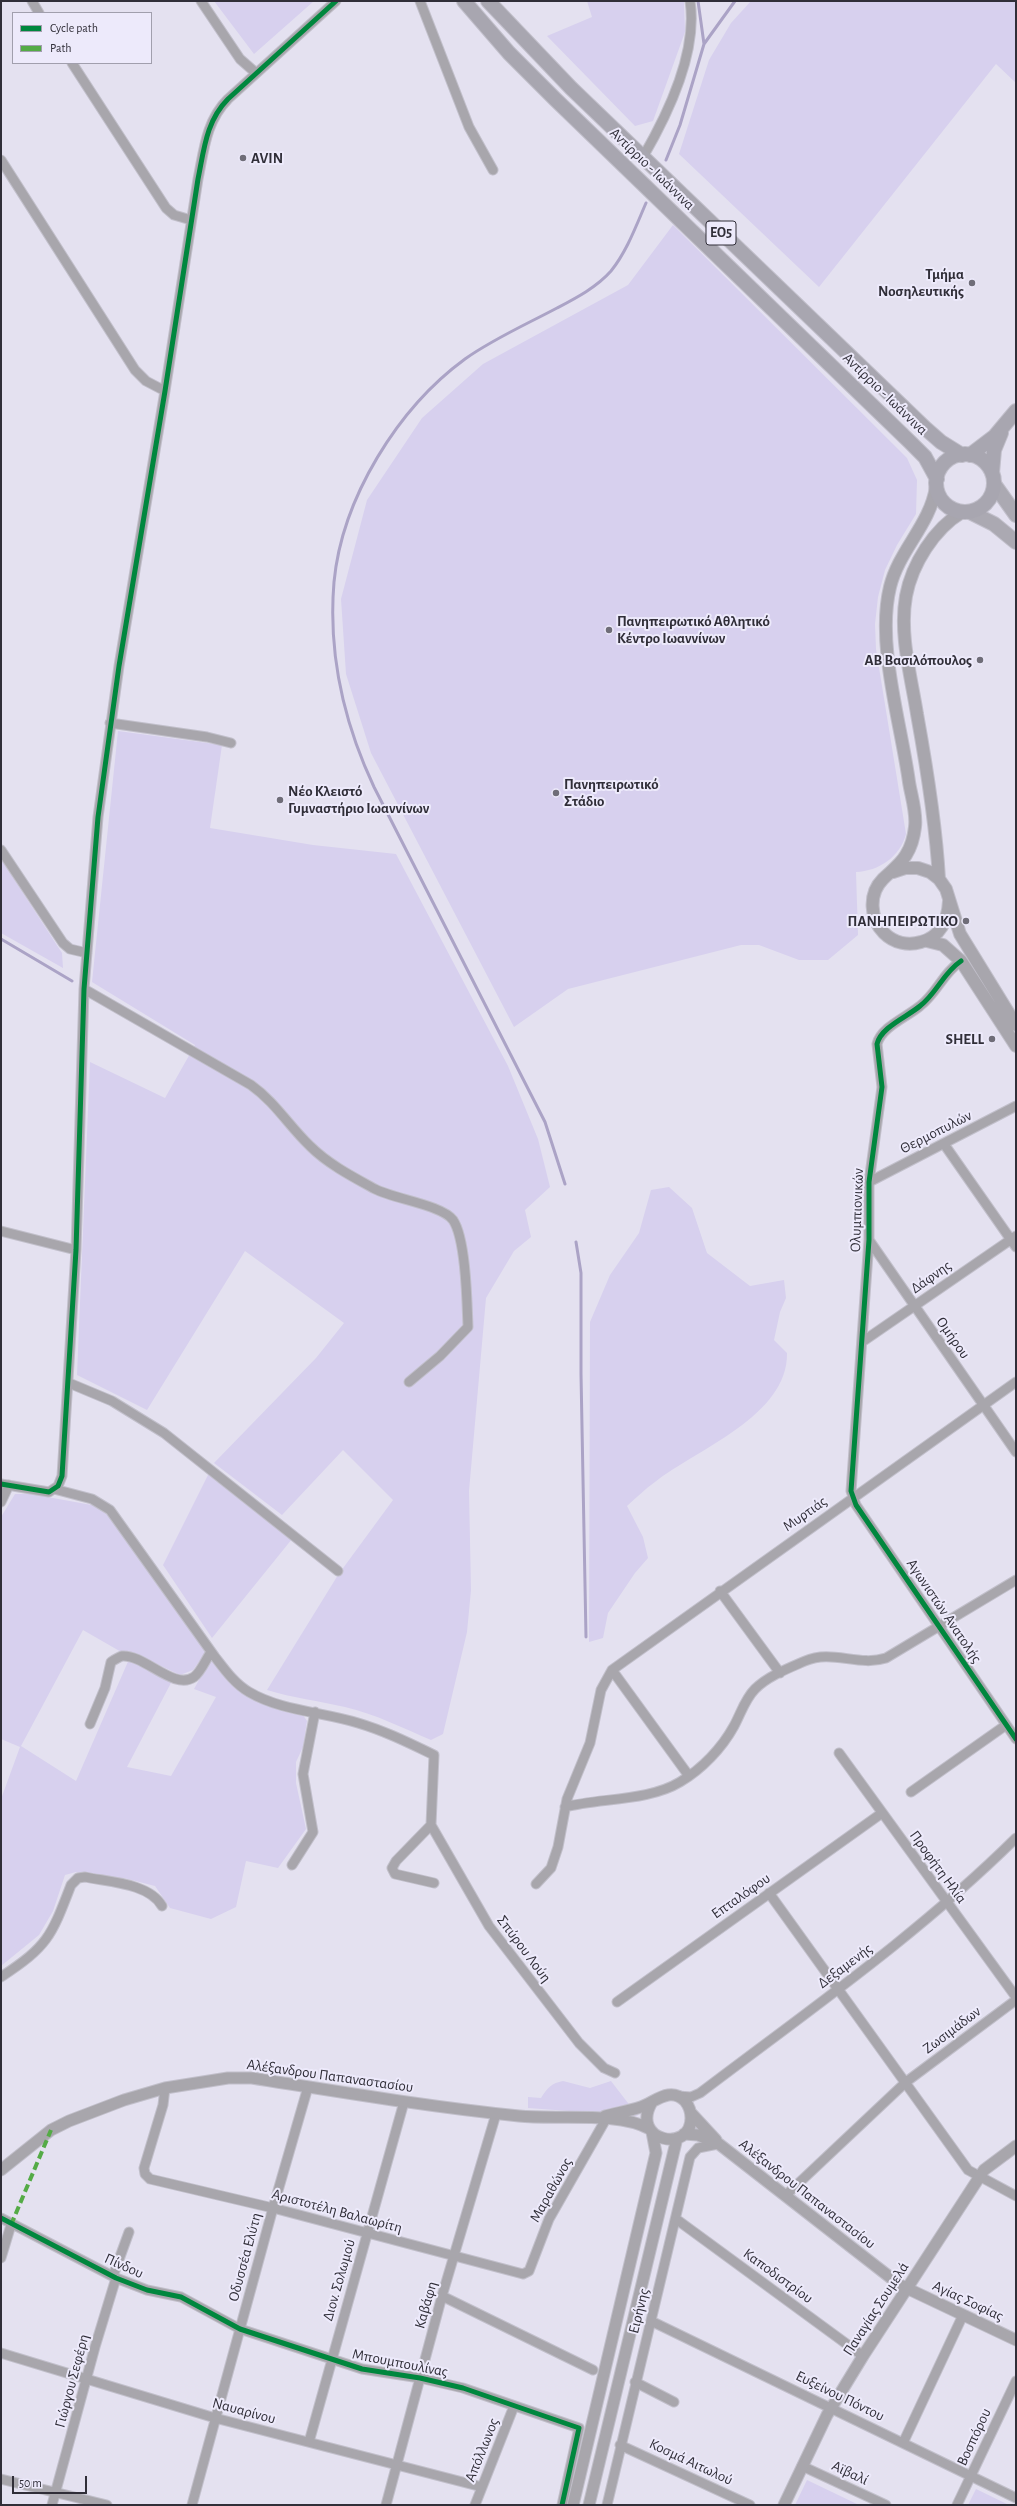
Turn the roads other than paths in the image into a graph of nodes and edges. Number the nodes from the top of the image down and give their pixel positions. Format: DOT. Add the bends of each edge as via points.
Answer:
graph roads {
  1 [pos="32,1"];
  2 [pos="202,1"];
  3 [pos="336,1"];
  4 [pos="420,1"];
  5 [pos="464,1"];
  6 [pos="488,1"];
  7 [pos="690,1"];
  8 [pos="39,12"];
  9 [pos="73,64"];
  10 [pos="256,73"];
  11 [pos="643,157"];
  12 [pos="1,160"];
  13 [pos="493,170"];
  14 [pos="191,220"];
  15 [pos="165,391"];
  16 [pos="1016,411"];
  17 [pos="1006,425"];
  18 [pos="966,455"];
  19 [pos="993,479"];
  20 [pos="936,483"];
  21 [pos="966,512"];
  22 [pos="1016,515"];
  23 [pos="1016,542"];
  24 [pos="110,723"];
  25 [pos="230,743"];
  26 [pos="1,850"];
  27 [pos="893,872"];
  28 [pos="939,879"];
  29 [pos="949,901"];
  30 [pos="927,940"];
  31 [pos="87,953"];
  32 [pos="961,961"];
  33 [pos="84,989"];
  34 [pos="1016,1025"];
  35 [pos="1016,1046"];
  36 [pos="1016,1106"];
  37 [pos="944,1144"];
  38 [pos="869,1182"];
  39 [pos="1,1231"];
  40 [pos="868,1240"];
  41 [pos="1014,1241"];
  42 [pos="76,1250"];
  43 [pos="914,1306"];
  44 [pos="862,1342"];
  45 [pos="409,1382"];
  46 [pos="1016,1382"];
  47 [pos="69,1383"];
  48 [pos="984,1405"];
  49 [pos="1016,1452"];
  50 [pos="5,1484"];
  51 [pos="54,1489"];
  52 [pos="852,1498"];
  53 [pos="1,1502"];
  54 [pos="338,1570"];
  55 [pos="1016,1580"];
  56 [pos="720,1592"];
  57 [pos="940,1626"];
  58 [pos="211,1652"];
  59 [pos="612,1670"];
  60 [pos="780,1673"];
  61 [pos="315,1712"];
  62 [pos="90,1724"];
  63 [pos="1006,1725"];
  64 [pos="1016,1739"];
  65 [pos="839,1753"];
  66 [pos="689,1776"];
  67 [pos="911,1792"];
  68 [pos="565,1807"];
  69 [pos="882,1814"];
  70 [pos="431,1825"];
  71 [pos="1016,1838"];
  72 [pos="292,1865"];
  73 [pos="434,1883"];
  74 [pos="536,1884"];
  75 [pos="769,1893"];
  76 [pos="947,1903"];
  77 [pos="162,1906"];
  78 [pos="1,1977"];
  79 [pos="838,1988"];
  80 [pos="1016,1998"];
  81 [pos="617,2002"];
  82 [pos="615,2073"];
  83 [pos="906,2082"];
  84 [pos="308,2087"];
  85 [pos="165,2088"];
  86 [pos="678,2096"];
  87 [pos="404,2102"];
  88 [pos="652,2102"];
  89 [pos="691,2113"];
  90 [pos="496,2114"];
  91 [pos="592,2119"];
  92 [pos="606,2119"];
  93 [pos="651,2131"];
  94 [pos="680,2136"];
  95 [pos="719,2144"];
  96 [pos="1016,2146"];
  97 [pos="1,2170"];
  98 [pos="979,2177"];
  99 [pos="785,2196"];
  100 [pos="1016,2196"];
  101 [pos="272,2208"];
  102 [pos="1,2218"];
  103 [pos="676,2219"];
  104 [pos="11,2225"];
  105 [pos="129,2232"];
  106 [pos="367,2233"];
  107 [pos="454,2257"];
  108 [pos="1,2258"];
  109 [pos="523,2274"];
  110 [pos="114,2277"];
  111 [pos="907,2289"];
  112 [pos="442,2296"];
  113 [pos="963,2315"];
  114 [pos="651,2321"];
  115 [pos="240,2329"];
  116 [pos="1016,2340"];
  117 [pos="1,2353"];
  118 [pos="863,2356"];
  119 [pos="331,2361"];
  120 [pos="593,2370"];
  121 [pos="420,2378"];
  122 [pos="86,2379"];
  123 [pos="1016,2381"];
  124 [pos="635,2382"];
  125 [pos="674,2402"];
  126 [pos="514,2406"];
  127 [pos="831,2407"];
  128 [pos="215,2418"];
  129 [pos="309,2442"];
  130 [pos="903,2443"];
  131 [pos="620,2444"];
  132 [pos="397,2464"];
  133 [pos="802,2466"];
  134 [pos="971,2476"];
  135 [pos="1,2480"];
  136 [pos="482,2487"];
  137 [pos="55,2492"];
  138 [pos="1016,2498"];
  139 [pos="52,2505"];
  140 [pos="107,2505"];
  141 [pos="192,2505"];
  142 [pos="386,2505"];
  143 [pos="475,2505"];
  144 [pos="562,2505"];
  145 [pos="573,2505"];
  146 [pos="589,2505"];
  147 [pos="607,2505"];
  148 [pos="750,2505"];
  149 [pos="784,2505"];
  150 [pos="886,2505"];
  151 [pos="957,2505"];
  1 -- 8 [label="street"];
  2 -- 10 [label="street" via="240,59"];
  3 -- 10 [label="street"];
  4 -- 13 [label="street" via="469,128"];
  5 -- 20 [label="highway, Αντίρριο - Ιωάννινα / ΕΟ5" via="509,53 545,89 910,442 924,457"];
  6 -- 11 [label="highway, Αντίρριο - Ιωάννινα / ΕΟ5" via="555,72"];
  7 -- 11 [label="street" via="692,24 687,52 664,119"];
  9 -- 14 [label="street" via="166,208 174,215"];
  10 -- 14 [label="street" via="221,106 210,124"];
  11 -- 18 [label="highway, Αντίρριο - Ιωάννινα / ΕΟ5" via="932,435"];
  12 -- 15 [label="street" via="135,370 146,381"];
  14 -- 15 [label="street"];
  15 -- 24 [label="street"];
  16 -- 17 [label="highway"];
  17 -- 18 [label="highway" via="987,443"];
  17 -- 19 [label="highway" via="994,450"];
  18 -- 19 [label="highway, ΕΟ5" via="984,461"];
  18 -- 20 [label="highway" via="948,460 939,471"];
  19 -- 21 [label="highway" via="989,499 978,510"];
  19 -- 22 [label="main road, ΕΟ5"];
  20 -- 21 [label="highway, ΕΟ5" via="938,494 948,506"];
  20 -- 27 [label="main road" via="930,512 895,571 886,609 888,653 916,826 906,855"];
  21 -- 23 [label="main road, ΕΟ5" via="994,524"];
  21 -- 28 [label="main road" via="946,524 924,553 911,579 904,611 906,647 930,786"];
  24 -- 25 [label="street" via="207,737"];
  24 -- 31 [label="street" via="98,817"];
  26 -- 31 [label="street" via="63,943 70,949"];
  27 -- 28 [label="main road" via="905,868 918,868 930,872"];
  27 -- 30 [label="main road" via="882,880 875,891 872,904 877,922 889,938 901,943 914,944"];
  28 -- 29 [label="main road" via="946,889"];
  29 -- 30 [label="main road" via="944,924 937,934"];
  29 -- 34 [label="main road" via="960,934"];
  30 -- 32 [label="main road" via="943,946"];
  31 -- 33 [label="street"];
  32 -- 35 [label="main road"];
  32 -- 38 [label="street, Ολυμπιονικών" via="944,976 934,994 885,1032 878,1041 882,1077"];
  33 -- 42 [label="street"];
  33 -- 45 [label="street" via="251,1085 267,1097 314,1150 352,1176 384,1194 442,1212 452,1218 461,1240 468,1328"];
  36 -- 37 [label="street, Θερμοπυλών"];
  37 -- 38 [label="street, Θερμοπυλών"];
  37 -- 41 [label="street"];
  38 -- 40 [label="street, Ολυμπιονικών"];
  39 -- 42 [label="street"];
  40 -- 43 [label="street, Ομήρου"];
  40 -- 44 [label="street, Ολυμπιονικών"];
  41 -- 43 [label="street, Δάφνης"];
  42 -- 47 [label="street"];
  43 -- 44 [label="street, Δάφνης"];
  43 -- 48 [label="street, Ομήρου"];
  44 -- 52 [label="street, Ολυμπιονικών"];
  46 -- 48 [label="street, Μυρτιάς"];
  47 -- 51 [label="street" via="62,1476"];
  47 -- 54 [label="street" via="112,1401 164,1433"];
  48 -- 49 [label="street, Ομήρου"];
  48 -- 52 [label="street, Μυρτιάς"];
  50 -- 51 [label="street" via="47,1492"];
  50 -- 53 [label="street"];
  51 -- 58 [label="street" via="92,1499 110,1510"];
  52 -- 56 [label="street, Μυρτιάς"];
  52 -- 57 [label="street, Αγωνιστών Ανατολής"];
  55 -- 57 [label="street"];
  56 -- 59 [label="street, Μυρτιάς"];
  56 -- 60 [label="street"];
  57 -- 60 [label="street" via="896,1653 879,1660 868,1662 835,1656 817,1656"];
  57 -- 63 [label="street, Αγωνιστών Ανατολής"];
  58 -- 61 [label="street" via="248,1692 267,1701"];
  58 -- 62 [label="street" via="195,1676 186,1681 123,1656 111,1662 105,1688"];
  59 -- 66 [label="street"];
  59 -- 68 [label="street" via="601,1690 590,1743"];
  60 -- 66 [label="street" via="754,1690 722,1744"];
  61 -- 70 [label="street" via="384,1732 434,1755"];
  61 -- 72 [label="street" via="303,1774 313,1832"];
  63 -- 64 [label="street, Αγωνιστών Ανατολής"];
  63 -- 67 [label="street"];
  65 -- 69 [label="street, Προφήτη Ηλία"];
  66 -- 68 [label="street" via="675,1785 657,1791"];
  68 -- 74 [label="street" via="558,1847 551,1868"];
  69 -- 75 [label="street, Επταλόφου"];
  69 -- 76 [label="street, Προφήτη Ηλία"];
  70 -- 73 [label="street" via="396,1861 392,1870 396,1874"];
  70 -- 82 [label="street, Σπύρου Λούη" via="489,1926 579,2043 604,2068"];
  71 -- 76 [label="street, Δεξαμενής"];
  75 -- 79 [label="street"];
  75 -- 81 [label="street, Επταλόφου"];
  76 -- 79 [label="street, Δεξαμενής"];
  76 -- 80 [label="street, Προφήτη Ηλία"];
  77 -- 78 [label="street" via="154,1896 140,1890 85,1877 78,1878 71,1885 47,1942 28,1959"];
  79 -- 83 [label="street"];
  79 -- 86 [label="street, Δεξαμενής" via="700,2093"];
  80 -- 83 [label="street, Ζωσιμάδων"];
  83 -- 98 [label="street" via="968,2170"];
  83 -- 99 [label="street, Ζωσιμάδων"];
  84 -- 85 [label="street, Αλέξανδρου Παπαναστασίου" via="237,2078"];
  84 -- 87 [label="street, Αλέξανδρου Παπαναστασίου"];
  84 -- 101 [label="street, Οδυσσέα Ελύτη"];
  85 -- 97 [label="street, Αλέξανδρου Παπαναστασίου" via="68,2121 51,2130"];
  85 -- 101 [label="street, Αριστοτέλη Βαλαωρίτη" via="163,2105 144,2168 145,2174 150,2179"];
  86 -- 88 [label="street" via="664,2095"];
  86 -- 89 [label="street" via="684,2100"];
  87 -- 90 [label="street, Αλέξανδρου Παπαναστασίου"];
  87 -- 106 [label="street, Διον. Σολωμού"];
  88 -- 91 [label="street" via="640,2108"];
  88 -- 93 [label="street" via="646,2116"];
  89 -- 94 [label="street" via="689,2128"];
  89 -- 95 [label="street"];
  90 -- 91 [label="street, Αλέξανδρου Παπαναστασίου"];
  90 -- 107 [label="street, Καβάφη"];
  91 -- 92 [label="street, Αλέξανδρου Παπαναστασίου"];
  92 -- 93 [label="street, Αλέξανδρου Παπαναστασίου" via="638,2122"];
  92 -- 109 [label="street, Μαραθώνος" via="549,2220 529,2271"];
  93 -- 94 [label="street" via="662,2139"];
  93 -- 145 [label="street" via="656,2152"];
  94 -- 95 [label="street, Αλέξανδρου Παπαναστασίου" via="698,2134"];
  94 -- 146 [label="street"];
  95 -- 99 [label="street, Αλέξανδρου Παπαναστασίου"];
  95 -- 103 [label="street, Ειρήνης" via="698,2148 690,2157"];
  96 -- 98 [label="street, Παναγίας Σουμελά" via="991,2164"];
  98 -- 100 [label="street"];
  98 -- 111 [label="street, Παναγίας Σουμελά"];
  99 -- 111 [label="street, Αλέξανδρου Παπαναστασίου"];
  101 -- 106 [label="street, Αριστοτέλη Βαλαωρίτη"];
  101 -- 115 [label="street, Οδυσσέα Ελύτη"];
  102 -- 104 [label="street, Πίνδου"];
  103 -- 114 [label="street, Ειρήνης"];
  103 -- 118 [label="street, Καποδιστρίου"];
  104 -- 108 [label="street"];
  104 -- 110 [label="street, Πίνδου"];
  105 -- 110 [label="street, Γιώργου Σεφέρη"];
  106 -- 107 [label="street, Αριστοτέλη Βαλαωρίτη"];
  106 -- 119 [label="street, Διον. Σολωμού"];
  107 -- 109 [label="street, Αριστοτέλη Βαλαωρίτη"];
  107 -- 112 [label="street, Καβάφη"];
  110 -- 115 [label="street, Πίνδου" via="147,2290 181,2296"];
  110 -- 122 [label="street, Γιώργου Σεφέρη"];
  111 -- 113 [label="street, Αγίας Σοφίας"];
  111 -- 118 [label="street, Παναγίας Σουμελά"];
  112 -- 120 [label="street"];
  112 -- 121 [label="street, Καβάφη"];
  113 -- 116 [label="street, Αγίας Σοφίας"];
  113 -- 130 [label="street"];
  114 -- 124 [label="street, Ειρήνης"];
  114 -- 127 [label="street, Ευξείνου Πόντου"];
  115 -- 119 [label="street, Μπουμπουλίνας"];
  115 -- 128 [label="street, Οδυσσέα Ελύτη"];
  117 -- 122 [label="street, Ναυαρίνου"];
  118 -- 127 [label="street, Παναγίας Σουμελά"];
  119 -- 121 [label="street, Μπουμπουλίνας" via="390,2375"];
  119 -- 129 [label="street, Διον. Σολωμού"];
  121 -- 126 [label="street, Μπουμπουλίνας" via="463,2388"];
  121 -- 132 [label="street, Καβάφη"];
  122 -- 128 [label="street, Ναυαρίνου"];
  122 -- 137 [label="street, Γιώργου Σεφέρη"];
  123 -- 134 [label="street, Βοσπόρου"];
  124 -- 125 [label="street"];
  124 -- 131 [label="street, Ειρήνης"];
  126 -- 136 [label="street, Απόλλωνος"];
  126 -- 144 [label="street, Μπουμπουλίνας" via="579,2428"];
  127 -- 130 [label="street, Ευξείνου Πόντου"];
  127 -- 133 [label="street, Παναγίας Σουμελά"];
  128 -- 129 [label="street, Ναυαρίνου"];
  128 -- 141 [label="street, Οδυσσέα Ελύτη"];
  129 -- 132 [label="street, Ναυαρίνου"];
  130 -- 134 [label="street, Ευξείνου Πόντου"];
  131 -- 147 [label="street, Ειρήνης"];
  131 -- 148 [label="street, Κοσμά Αιτωλού"];
  132 -- 136 [label="street, Ναυαρίνου"];
  132 -- 142 [label="street, Καβάφη"];
  133 -- 149 [label="street, Παναγίας Σουμελά"];
  133 -- 150 [label="street, Αϊβαλί"];
  134 -- 138 [label="street, Ευξείνου Πόντου"];
  134 -- 151 [label="street, Βοσπόρου"];
  135 -- 137 [label="street"];
  136 -- 143 [label="street, Απόλλωνος"];
  137 -- 139 [label="street, Γιώργου Σεφέρη"];
  137 -- 140 [label="street"];
}
